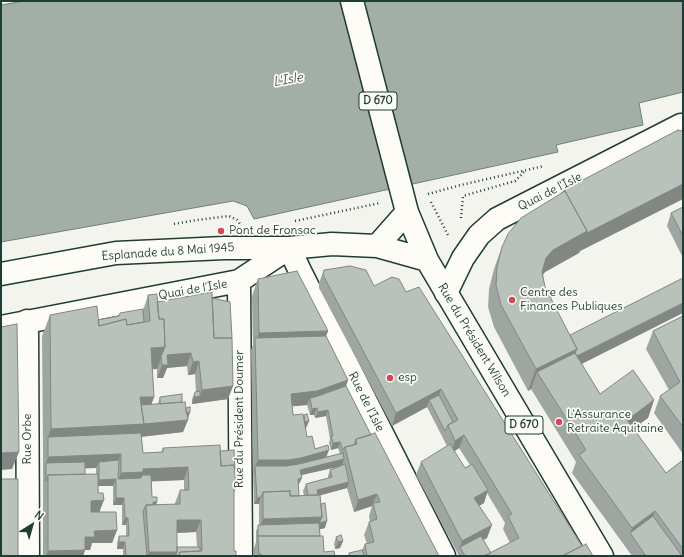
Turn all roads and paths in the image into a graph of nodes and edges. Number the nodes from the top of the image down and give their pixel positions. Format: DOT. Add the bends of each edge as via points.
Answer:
graph roads {
  1 [pos="352,1"];
  2 [pos="683,126"];
  3 [pos="406,206"];
  4 [pos="461,219"];
  5 [pos="455,232"];
  6 [pos="377,246"];
  7 [pos="290,248"];
  8 [pos="427,260"];
  9 [pos="1,274"];
  10 [pos="239,281"];
  11 [pos="446,293"];
  12 [pos="27,321"];
  13 [pos="1,327"];
  14 [pos="28,556"];
  15 [pos="241,556"];
  16 [pos="444,556"];
  17 [pos="602,556"];
  1 -- 3 [label="street, D 670"];
  2 -- 11 [label="street, Quai de l'Isle" via="497,219 479,235 463,258"];
  3 -- 6 [label="street"];
  3 -- 8 [label="street, Rue du Président Wilson / D 670"];
  4 -- 5 [label="path" via="463,196 516,181 525,171 428,194 449,237"];
  6 -- 7 [label="street, Quai de l'Isle" via="332,244"];
  6 -- 8 [label="street, Quai de l'Isle"];
  7 -- 9 [label="street, Esplanade du 8 Mai 1945" via="231,247 116,253"];
  7 -- 10 [label="street, Quai de l'Isle"];
  7 -- 16 [label="street, Rue de l'Isle"];
  8 -- 11 [label="street, Rue du Président Wilson / D 670"];
  10 -- 12 [label="street, Quai de l'Isle"];
  10 -- 15 [label="street, Rue du Président Doumer"];
  11 -- 17 [label="street, Rue du Président Wilson / D 670"];
  12 -- 13 [label="street, Quai de l'Isle"];
  12 -- 14 [label="street, Rue Orbe"];
}
